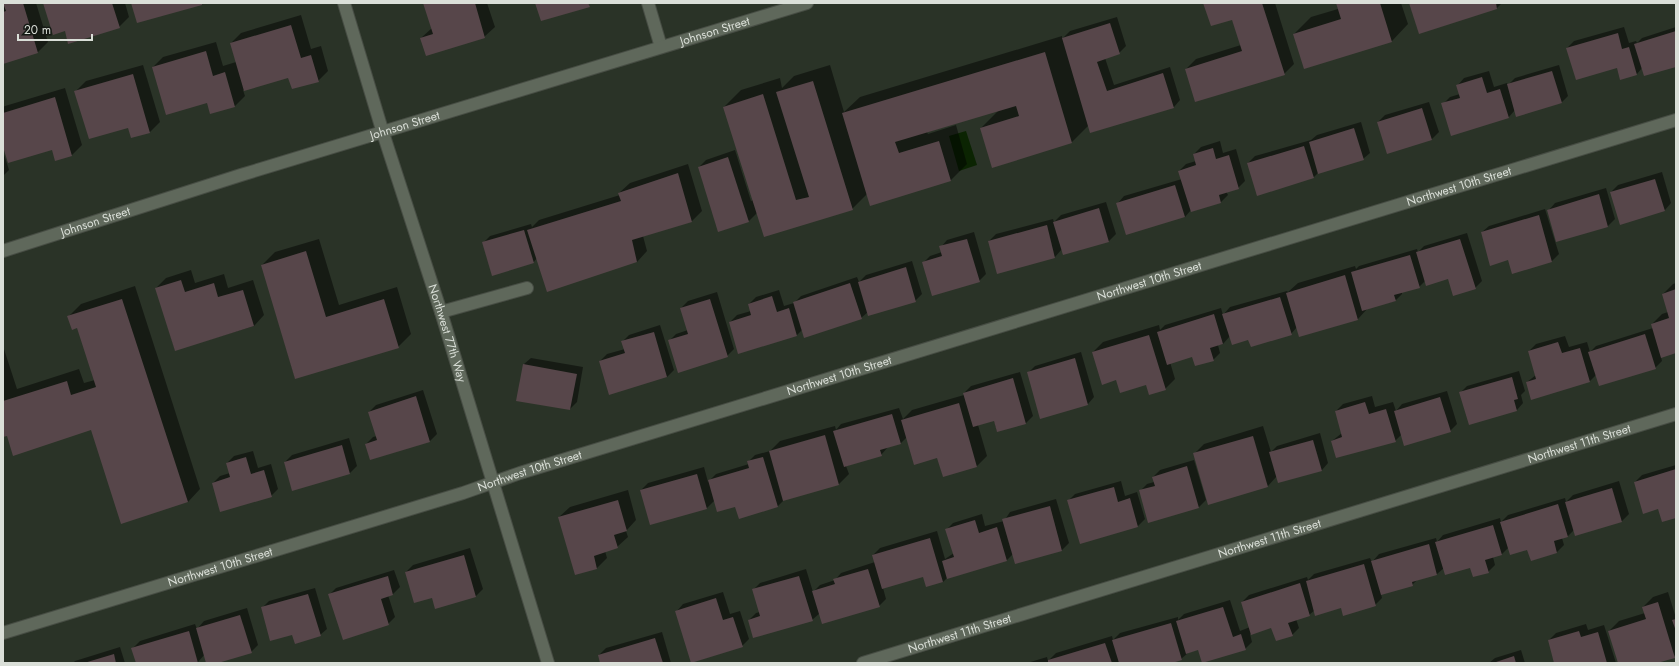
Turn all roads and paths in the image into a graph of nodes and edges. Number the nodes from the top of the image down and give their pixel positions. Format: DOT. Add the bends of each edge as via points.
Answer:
graph roads {
  1 [pos="344,3"];
  2 [pos="648,3"];
  3 [pos="807,3"];
  4 [pos="661,47"];
  5 [pos="1676,120"];
  6 [pos="383,133"];
  7 [pos="3,251"];
  8 [pos="528,288"];
  9 [pos="441,312"];
  10 [pos="1676,414"];
  11 [pos="493,483"];
  12 [pos="3,633"];
  13 [pos="548,663"];
  14 [pos="864,663"];
  1 -- 6 [label="street, Northwest 77th Way"];
  2 -- 4 [label="street"];
  3 -- 4 [label="street, Johnson Street"];
  4 -- 6 [label="street, Johnson Street"];
  5 -- 11 [label="street, Northwest 10th Street" via="535,468"];
  6 -- 7 [label="street, Johnson Street" via="241,175"];
  6 -- 9 [label="street, Northwest 77th Way"];
  8 -- 9 [label="street"];
  9 -- 11 [label="street, Northwest 77th Way"];
  10 -- 14 [label="street, Northwest 11th Street"];
  11 -- 12 [label="street, Northwest 10th Street"];
  11 -- 13 [label="street, Northwest 77th Way"];
}
